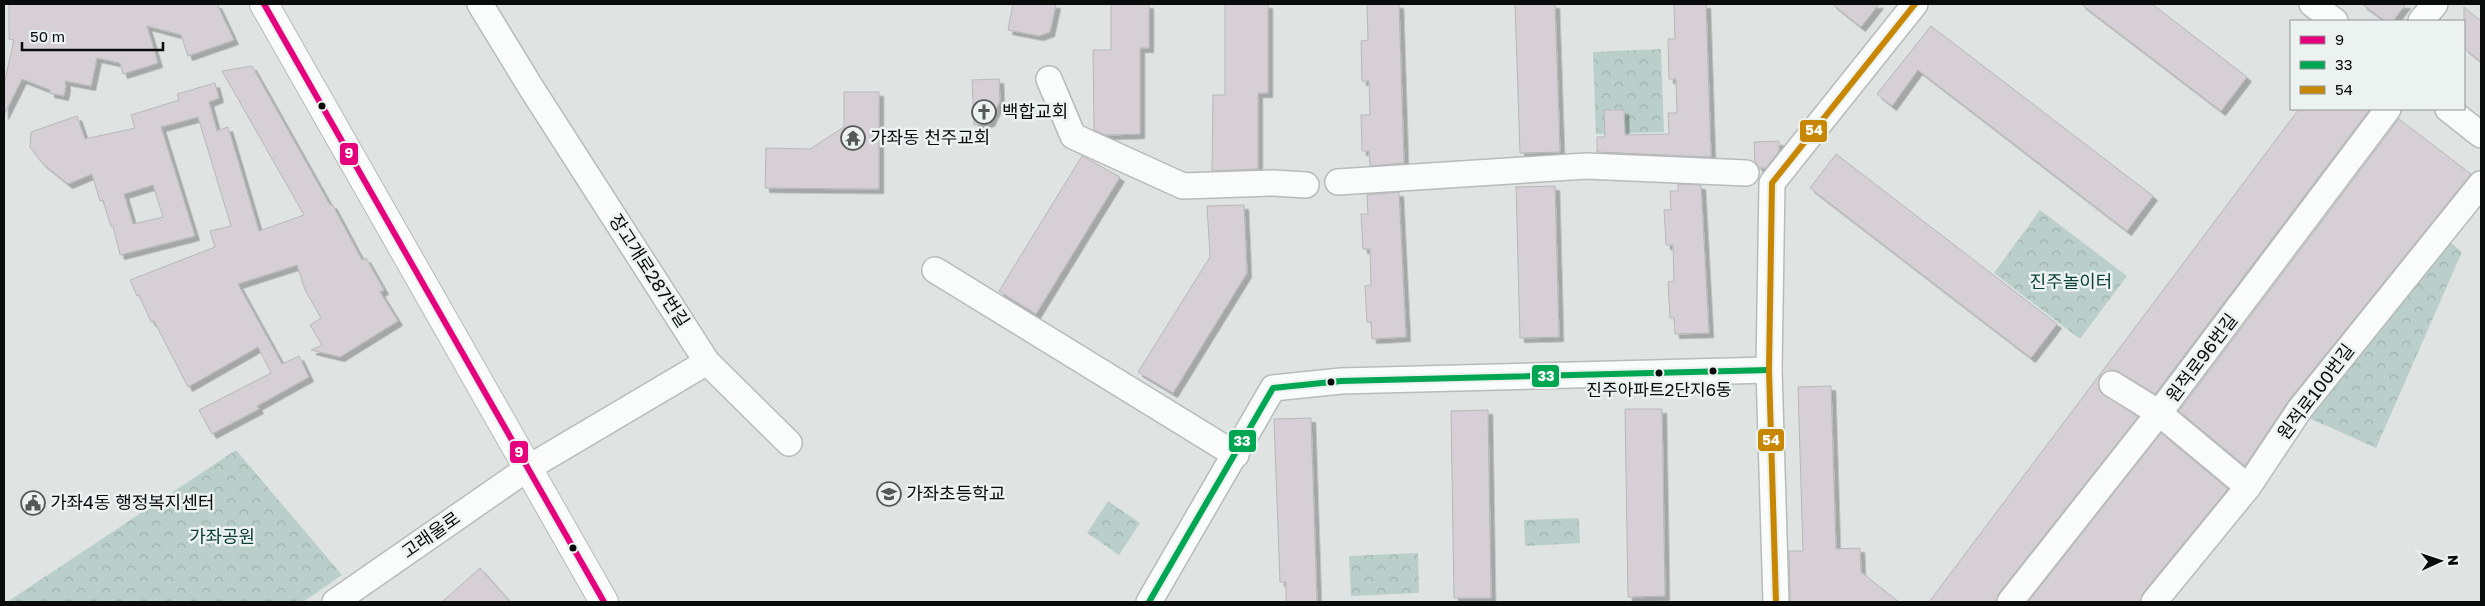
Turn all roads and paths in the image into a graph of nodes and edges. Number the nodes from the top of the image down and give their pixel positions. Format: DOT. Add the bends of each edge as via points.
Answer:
graph roads {
  1 [pos="264,4"];
  2 [pos="480,4"];
  3 [pos="1915,4"];
  4 [pos="2312,4"];
  5 [pos="2435,4"];
  6 [pos="2334,20"];
  7 [pos="2422,20"];
  8 [pos="1049,79"];
  9 [pos="2387,110"];
  10 [pos="2449,110"];
  11 [pos="2481,135"];
  12 [pos="1746,173"];
  13 [pos="1338,182"];
  14 [pos="2481,184"];
  15 [pos="1306,185"];
  16 [pos="935,270"];
  17 [pos="707,362"];
  18 [pos="1769,370"];
  19 [pos="2112,384"];
  20 [pos="2159,413"];
  21 [pos="789,443"];
  22 [pos="1236,455"];
  23 [pos="528,468"];
  24 [pos="2248,487"];
  25 [pos="335,602"];
  26 [pos="604,602"];
  27 [pos="1149,602"];
  28 [pos="1776,602"];
  29 [pos="2010,602"];
  30 [pos="2154,602"];
  1 -- 23 [label="main road"];
  2 -- 17 [label="street, 장고개로287번길"];
  3 -- 18 [label="street" via="1772,183"];
  4 -- 6 [label="street"];
  5 -- 7 [label="street"];
  8 -- 15 [label="street" via="1073,136 1183,186"];
  9 -- 20 [label="street, 원적로96번길"];
  10 -- 11 [label="street"];
  12 -- 13 [label="street" via="1586,166"];
  14 -- 24 [label="street, 원적로100번길" via="2300,408"];
  16 -- 22 [label="street"];
  17 -- 21 [label="street, 장고개로287번길"];
  17 -- 23 [label="street"];
  18 -- 22 [label="street" via="1347,381 1273,388"];
  18 -- 28 [label="street"];
  19 -- 20 [label="street"];
  20 -- 24 [label="street"];
  20 -- 29 [label="street, 원적로96번길"];
  22 -- 27 [label="street"];
  23 -- 25 [label="street, 고래울로"];
  23 -- 26 [label="main road"];
  24 -- 30 [label="street, 원적로100번길"];
}
